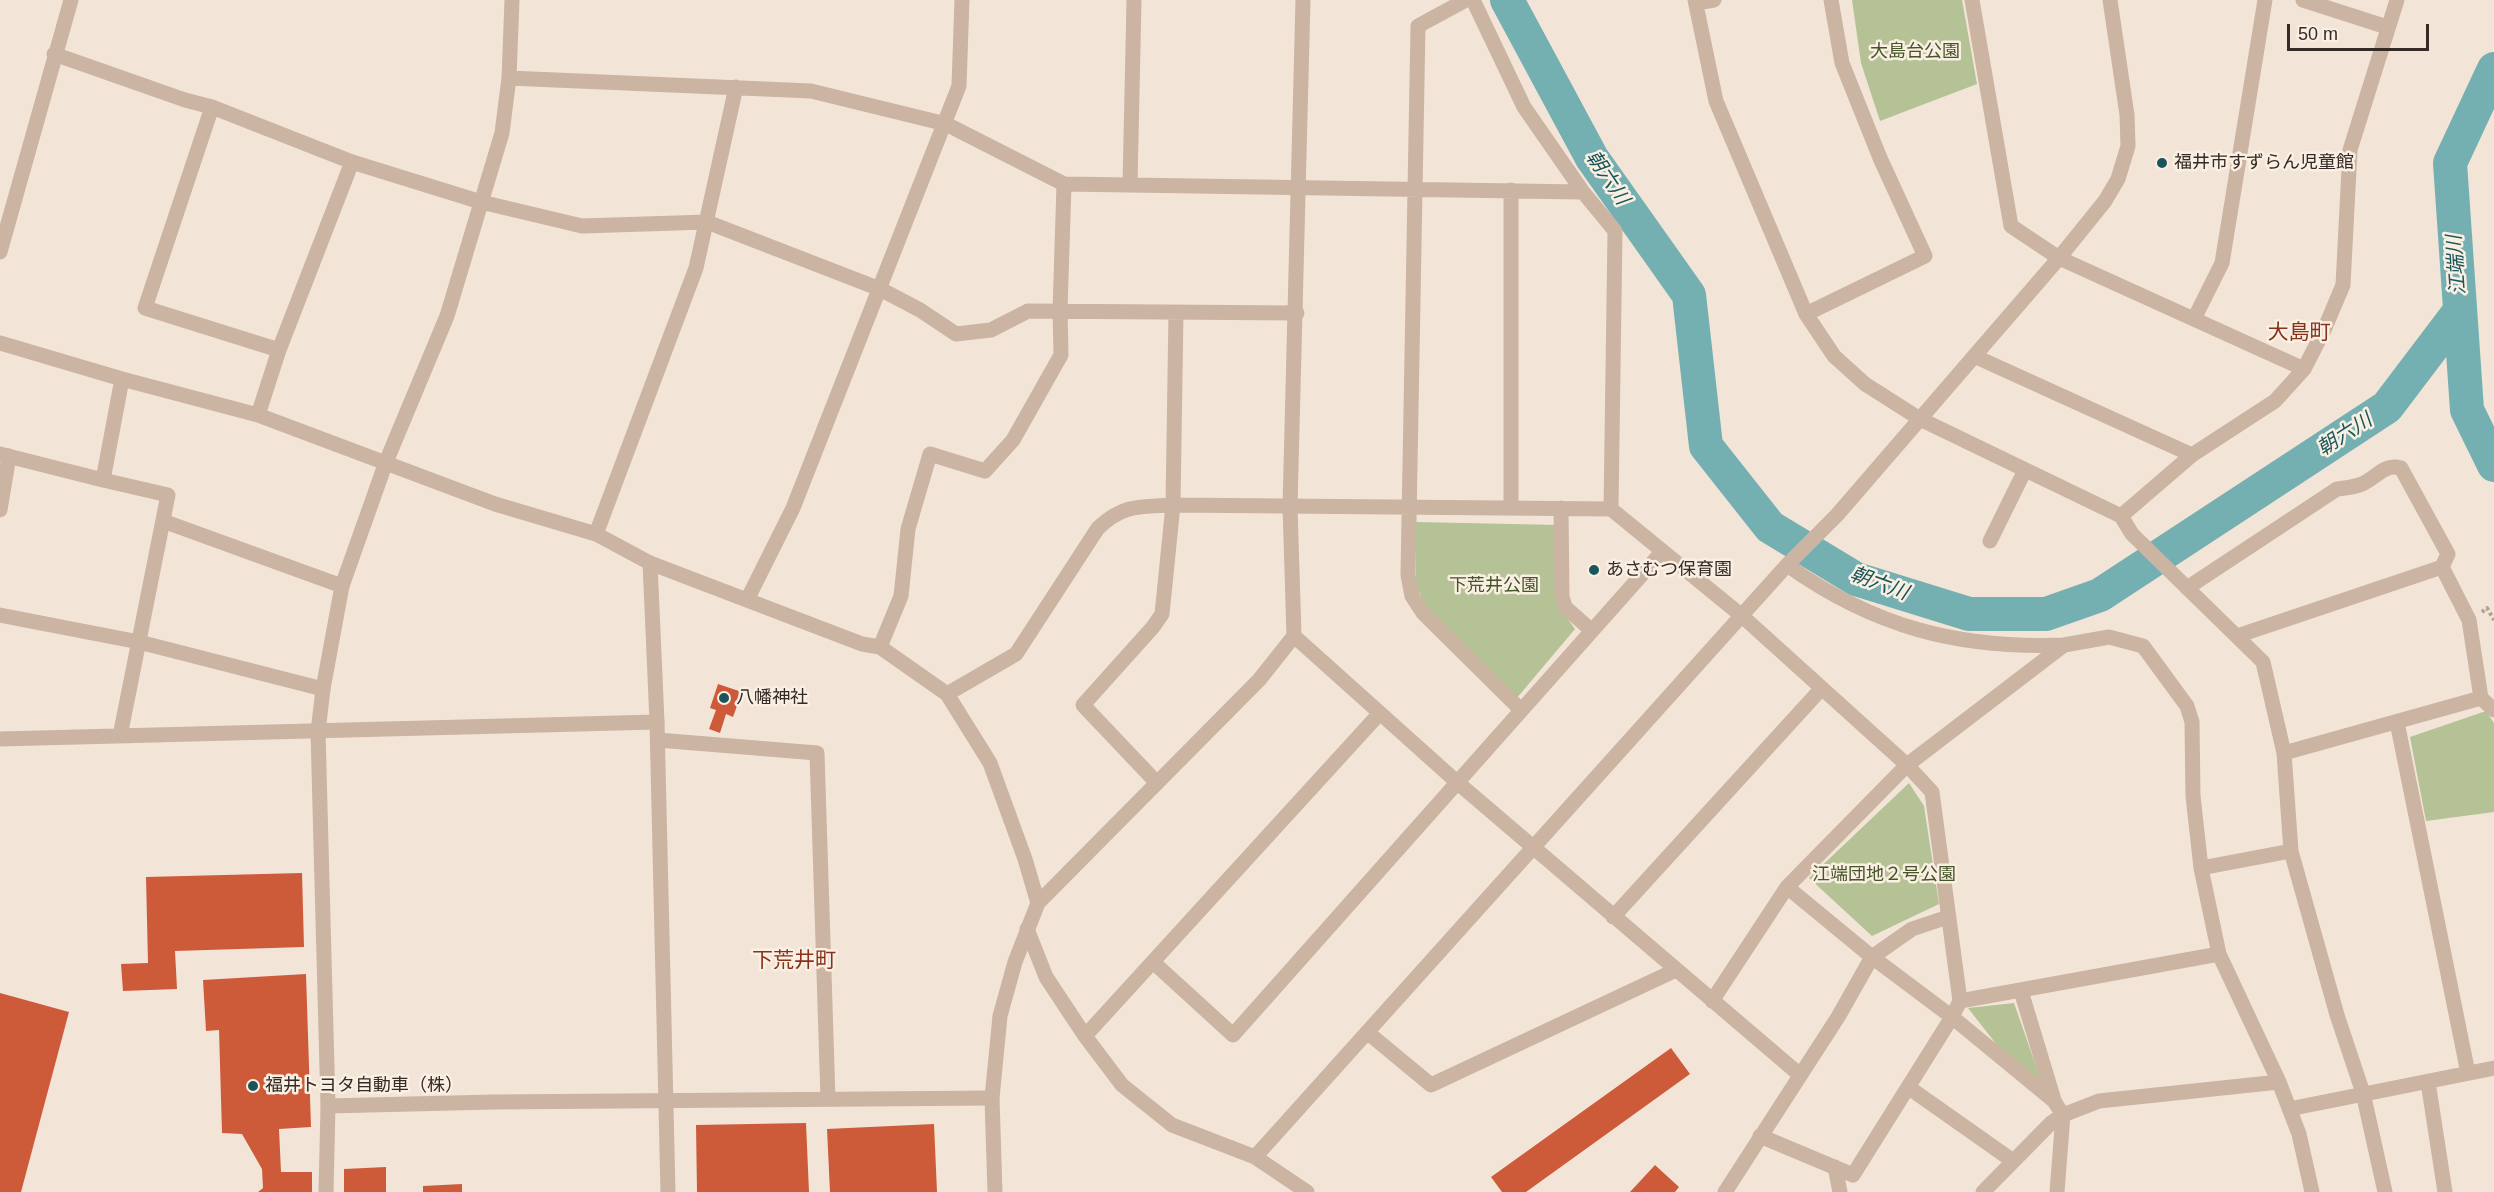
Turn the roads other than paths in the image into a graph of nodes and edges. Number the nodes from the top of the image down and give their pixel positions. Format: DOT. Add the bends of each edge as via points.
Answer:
graph roads {
  1 [pos="71,0"];
  2 [pos="512,0"];
  3 [pos="962,0"];
  4 [pos="1134,0"];
  5 [pos="1303,0"];
  6 [pos="1466,0"];
  7 [pos="1473,0"];
  8 [pos="1714,0"];
  9 [pos="1831,0"];
  10 [pos="1972,0"];
  11 [pos="2110,0"];
  12 [pos="2265,0"];
  13 [pos="2304,0"];
  14 [pos="2397,0"];
  15 [pos="1695,2"];
  16 [pos="2387,27"];
  17 [pos="54,54"];
  18 [pos="509,78"];
  19 [pos="736,87"];
  20 [pos="212,107"];
  21 [pos="946,124"];
  22 [pos="352,162"];
  23 [pos="1064,184"];
  24 [pos="1130,185"];
  25 [pos="1299,188"];
  26 [pos="1415,189"];
  27 [pos="1511,190"];
  28 [pos="1583,192"];
  29 [pos="481,202"];
  30 [pos="707,222"];
  31 [pos="0,252"];
  32 [pos="2059,258"];
  33 [pos="879,289"];
  34 [pos="1060,311"];
  35 [pos="1176,312"];
  36 [pos="1297,313"];
  37 [pos="1806,314"];
  38 [pos="2193,319"];
  39 [pos="0,343"];
  40 [pos="279,350"];
  41 [pos="1974,356"];
  42 [pos="2304,369"];
  43 [pos="122,379"];
  44 [pos="258,415"];
  45 [pos="1920,419"];
  46 [pos="5,455"];
  47 [pos="2192,456"];
  48 [pos="386,462"];
  49 [pos="2025,470"];
  50 [pos="103,480"];
  51 [pos="1173,505"];
  52 [pos="1290,506"];
  53 [pos="1408,507"];
  54 [pos="1510,508"];
  55 [pos="1561,508"];
  56 [pos="1611,509"];
  57 [pos="0,510"];
  58 [pos="2121,516"];
  59 [pos="163,521"];
  60 [pos="596,534"];
  61 [pos="1990,541"];
  62 [pos="1662,552"];
  63 [pos="1791,561"];
  64 [pos="650,563"];
  65 [pos="2442,567"];
  66 [pos="2182,583"];
  67 [pos="342,586"];
  68 [pos="747,600"];
  69 [pos="0,615"];
  70 [pos="1742,616"];
  71 [pos="1591,630"];
  72 [pos="1294,636"];
  73 [pos="2237,636"];
  74 [pos="139,642"];
  75 [pos="2064,645"];
  76 [pos="880,647"];
  77 [pos="1822,688"];
  78 [pos="322,689"];
  79 [pos="947,694"];
  80 [pos="2481,698"];
  81 [pos="1521,710"];
  82 [pos="2494,710"];
  83 [pos="1380,713"];
  84 [pos="657,722"];
  85 [pos="2397,722"];
  86 [pos="318,732"];
  87 [pos="120,736"];
  88 [pos="0,739"];
  89 [pos="658,740"];
  90 [pos="2284,753"];
  91 [pos="1907,765"];
  92 [pos="1157,783"];
  93 [pos="1458,783"];
  94 [pos="1533,848"];
  95 [pos="2291,851"];
  96 [pos="2201,868"];
  97 [pos="1787,887"];
  98 [pos="1038,903"];
  99 [pos="1948,916"];
  100 [pos="1613,917"];
  101 [pos="1027,929"];
  102 [pos="2219,954"];
  103 [pos="1872,957"];
  104 [pos="1153,962"];
  105 [pos="1676,970"];
  106 [pos="2021,991"];
  107 [pos="1712,1001"];
  108 [pos="1960,1001"];
  109 [pos="1952,1017"];
  110 [pos="1367,1032"];
  111 [pos="1085,1036"];
  112 [pos="2494,1068"];
  113 [pos="2468,1073"];
  114 [pos="1800,1075"];
  115 [pos="2279,1082"];
  116 [pos="2428,1082"];
  117 [pos="1908,1087"];
  118 [pos="2363,1093"];
  119 [pos="992,1098"];
  120 [pos="828,1099"];
  121 [pos="666,1101"];
  122 [pos="2054,1101"];
  123 [pos="328,1106"];
  124 [pos="2289,1108"];
  125 [pos="2062,1115"];
  126 [pos="1760,1136"];
  127 [pos="1255,1156"];
  128 [pos="2013,1161"];
  129 [pos="1835,1167"];
  130 [pos="327,1192"];
  131 [pos="668,1192"];
  132 [pos="994,1192"];
  133 [pos="1307,1192"];
  134 [pos="1725,1192"];
  135 [pos="1840,1192"];
  136 [pos="1983,1192"];
  137 [pos="2057,1192"];
  138 [pos="2312,1192"];
  139 [pos="2385,1192"];
  140 [pos="2445,1192"];
  1 -- 17 [label="street"];
  2 -- 18 [label="street"];
  3 -- 21 [label="street" via="959,86"];
  4 -- 24 [label="street"];
  5 -- 25 [label="street"];
  6 -- 26 [label="street" via="1418,26"];
  7 -- 28 [label="street" via="1524,107"];
  8 -- 15 [label="street"];
  9 -- 37 [label="street" via="1842,63 1925,256"];
  10 -- 32 [label="street" via="2011,226"];
  11 -- 32 [label="street" via="2127,115 2127,146 2118,179 2105,201"];
  12 -- 38 [label="street" via="2222,263"];
  13 -- 16 [label="street"];
  14 -- 16 [label="street"];
  15 -- 37 [label="street" via="1716,100"];
  16 -- 42 [label="street" via="2350,150 2343,285"];
  17 -- 20 [label="street"];
  17 -- 31 [label="street"];
  18 -- 19 [label="street"];
  18 -- 29 [label="street" via="502,133"];
  19 -- 21 [label="street" via="811,91"];
  19 -- 30 [label="street"];
  20 -- 22 [label="street"];
  20 -- 40 [label="street" via="145,308"];
  21 -- 23 [label="street"];
  21 -- 33 [label="street"];
  22 -- 29 [label="street"];
  22 -- 40 [label="street"];
  23 -- 24 [label="street"];
  23 -- 34 [label="street"];
  24 -- 25 [label="street"];
  25 -- 26 [label="street"];
  25 -- 36 [label="street"];
  26 -- 27 [label="street"];
  26 -- 53 [label="street"];
  27 -- 28 [label="street"];
  27 -- 54 [label="street"];
  28 -- 56 [label="street" via="1616,231"];
  29 -- 30 [label="street" via="582,226"];
  29 -- 48 [label="street" via="447,316"];
  30 -- 33 [label="street"];
  30 -- 60 [label="street" via="696,268"];
  32 -- 38 [label="street"];
  32 -- 41 [label="street"];
  33 -- 34 [label="street" via="956,334 991,330 1028,311"];
  33 -- 68 [label="street" via="793,508"];
  34 -- 35 [label="street"];
  34 -- 76 [label="street" via="1061,355 1006,448 985,471 930,454 908,529 901,596"];
  35 -- 36 [label="street"];
  35 -- 51 [label="street"];
  36 -- 52 [label="street"];
  37 -- 45 [label="street" via="1834,356 1865,384"];
  38 -- 42 [label="street"];
  39 -- 43 [label="street"];
  40 -- 44 [label="street"];
  41 -- 45 [label="street"];
  41 -- 47 [label="street"];
  42 -- 47 [label="street" via="2275,400"];
  43 -- 44 [label="street"];
  43 -- 50 [label="street"];
  44 -- 48 [label="street"];
  45 -- 49 [label="street"];
  45 -- 63 [label="street"];
  46 -- 50 [label="street"];
  46 -- 57 [label="street"];
  47 -- 58 [label="street"];
  48 -- 60 [label="street" via="495,504"];
  48 -- 67 [label="street"];
  49 -- 58 [label="street"];
  49 -- 61 [label="street"];
  50 -- 59 [label="street" via="168,495"];
  51 -- 52 [label="street"];
  51 -- 79 [label="street" via="1114,513 1098,528 1016,654"];
  51 -- 92 [label="street" via="1162,614 1083,705"];
  52 -- 53 [label="street"];
  52 -- 72 [label="street"];
  53 -- 54 [label="street"];
  53 -- 81 [label="street" via="1408,575 1412,596 1423,613"];
  54 -- 55 [label="street"];
  55 -- 56 [label="street"];
  55 -- 71 [label="street" via="1565,608"];
  56 -- 62 [label="street"];
  58 -- 66 [label="street" via="2132,534"];
  59 -- 67 [label="street"];
  59 -- 74 [label="street"];
  60 -- 64 [label="street"];
  62 -- 70 [label="street"];
  62 -- 71 [label="street"];
  63 -- 70 [label="street"];
  63 -- 75 [label="street" via="1827,592 1903,627 1968,642 2020,647"];
  64 -- 68 [label="street"];
  64 -- 84 [label="street"];
  65 -- 66 [label="street" via="2448,554 2401,468 2394,466 2361,484 2337,489"];
  65 -- 73 [label="street"];
  65 -- 80 [label="street" via="2469,620"];
  66 -- 73 [label="street"];
  67 -- 78 [label="street"];
  68 -- 76 [label="street" via="862,645"];
  69 -- 74 [label="street"];
  70 -- 77 [label="street"];
  70 -- 94 [label="street"];
  71 -- 81 [label="street"];
  72 -- 83 [label="street"];
  72 -- 92 [label="street" via="1259,680"];
  73 -- 90 [label="street" via="2263,662"];
  74 -- 78 [label="street"];
  74 -- 87 [label="street"];
  75 -- 91 [label="street"];
  75 -- 96 [label="street" via="2109,637 2143,646 2187,706 2192,722 2193,796"];
  76 -- 79 [label="street"];
  77 -- 91 [label="street"];
  77 -- 100 [label="street"];
  78 -- 86 [label="street"];
  79 -- 98 [label="street" via="990,763"];
  80 -- 82 [label="street"];
  80 -- 85 [label="street"];
  81 -- 93 [label="street"];
  83 -- 93 [label="street"];
  83 -- 104 [label="street"];
  84 -- 86 [label="street"];
  84 -- 89 [label="street"];
  85 -- 90 [label="street"];
  85 -- 113 [label="street"];
  86 -- 87 [label="street"];
  86 -- 123 [label="street"];
  87 -- 88 [label="street"];
  89 -- 120 [label="street" via="817,753"];
  89 -- 121 [label="street"];
  90 -- 95 [label="street"];
  91 -- 97 [label="street"];
  91 -- 99 [label="street" via="1932,792"];
  92 -- 98 [label="street"];
  93 -- 94 [label="street"];
  93 -- 104 [label="street" via="1233,1035"];
  94 -- 100 [label="street"];
  94 -- 110 [label="street"];
  95 -- 96 [label="street"];
  95 -- 118 [label="street"];
  96 -- 102 [label="street"];
  97 -- 103 [label="street"];
  97 -- 107 [label="street"];
  98 -- 101 [label="street"];
  99 -- 103 [label="street" via="1912,929"];
  99 -- 108 [label="street"];
  100 -- 105 [label="street"];
  101 -- 111 [label="street" via="1046,977"];
  101 -- 119 [label="street" via="1000,1016"];
  102 -- 106 [label="street"];
  102 -- 115 [label="street"];
  103 -- 109 [label="street"];
  103 -- 114 [label="street"];
  104 -- 111 [label="street"];
  105 -- 107 [label="street"];
  105 -- 110 [label="street" via="1431,1085"];
  106 -- 108 [label="street"];
  106 -- 122 [label="street"];
  107 -- 114 [label="street"];
  108 -- 109 [label="street"];
  109 -- 117 [label="street"];
  109 -- 122 [label="street"];
  110 -- 127 [label="street"];
  111 -- 127 [label="street" via="1122,1084 1172,1125"];
  112 -- 113 [label="street"];
  113 -- 116 [label="street"];
  114 -- 126 [label="street"];
  115 -- 124 [label="street"];
  115 -- 125 [label="street" via="2099,1101"];
  116 -- 118 [label="street"];
  116 -- 140 [label="street"];
  117 -- 128 [label="street"];
  117 -- 129 [label="street" via="1853,1175"];
  118 -- 124 [label="street"];
  118 -- 139 [label="street"];
  119 -- 120 [label="street"];
  119 -- 132 [label="street"];
  120 -- 121 [label="street"];
  121 -- 123 [label="street"];
  121 -- 131 [label="street"];
  122 -- 125 [label="street"];
  123 -- 130 [label="street"];
  124 -- 138 [label="street"];
  125 -- 128 [label="street"];
  125 -- 137 [label="street"];
  126 -- 129 [label="street"];
  126 -- 134 [label="street"];
  127 -- 133 [label="street"];
  128 -- 136 [label="street"];
  129 -- 135 [label="street"];
}
